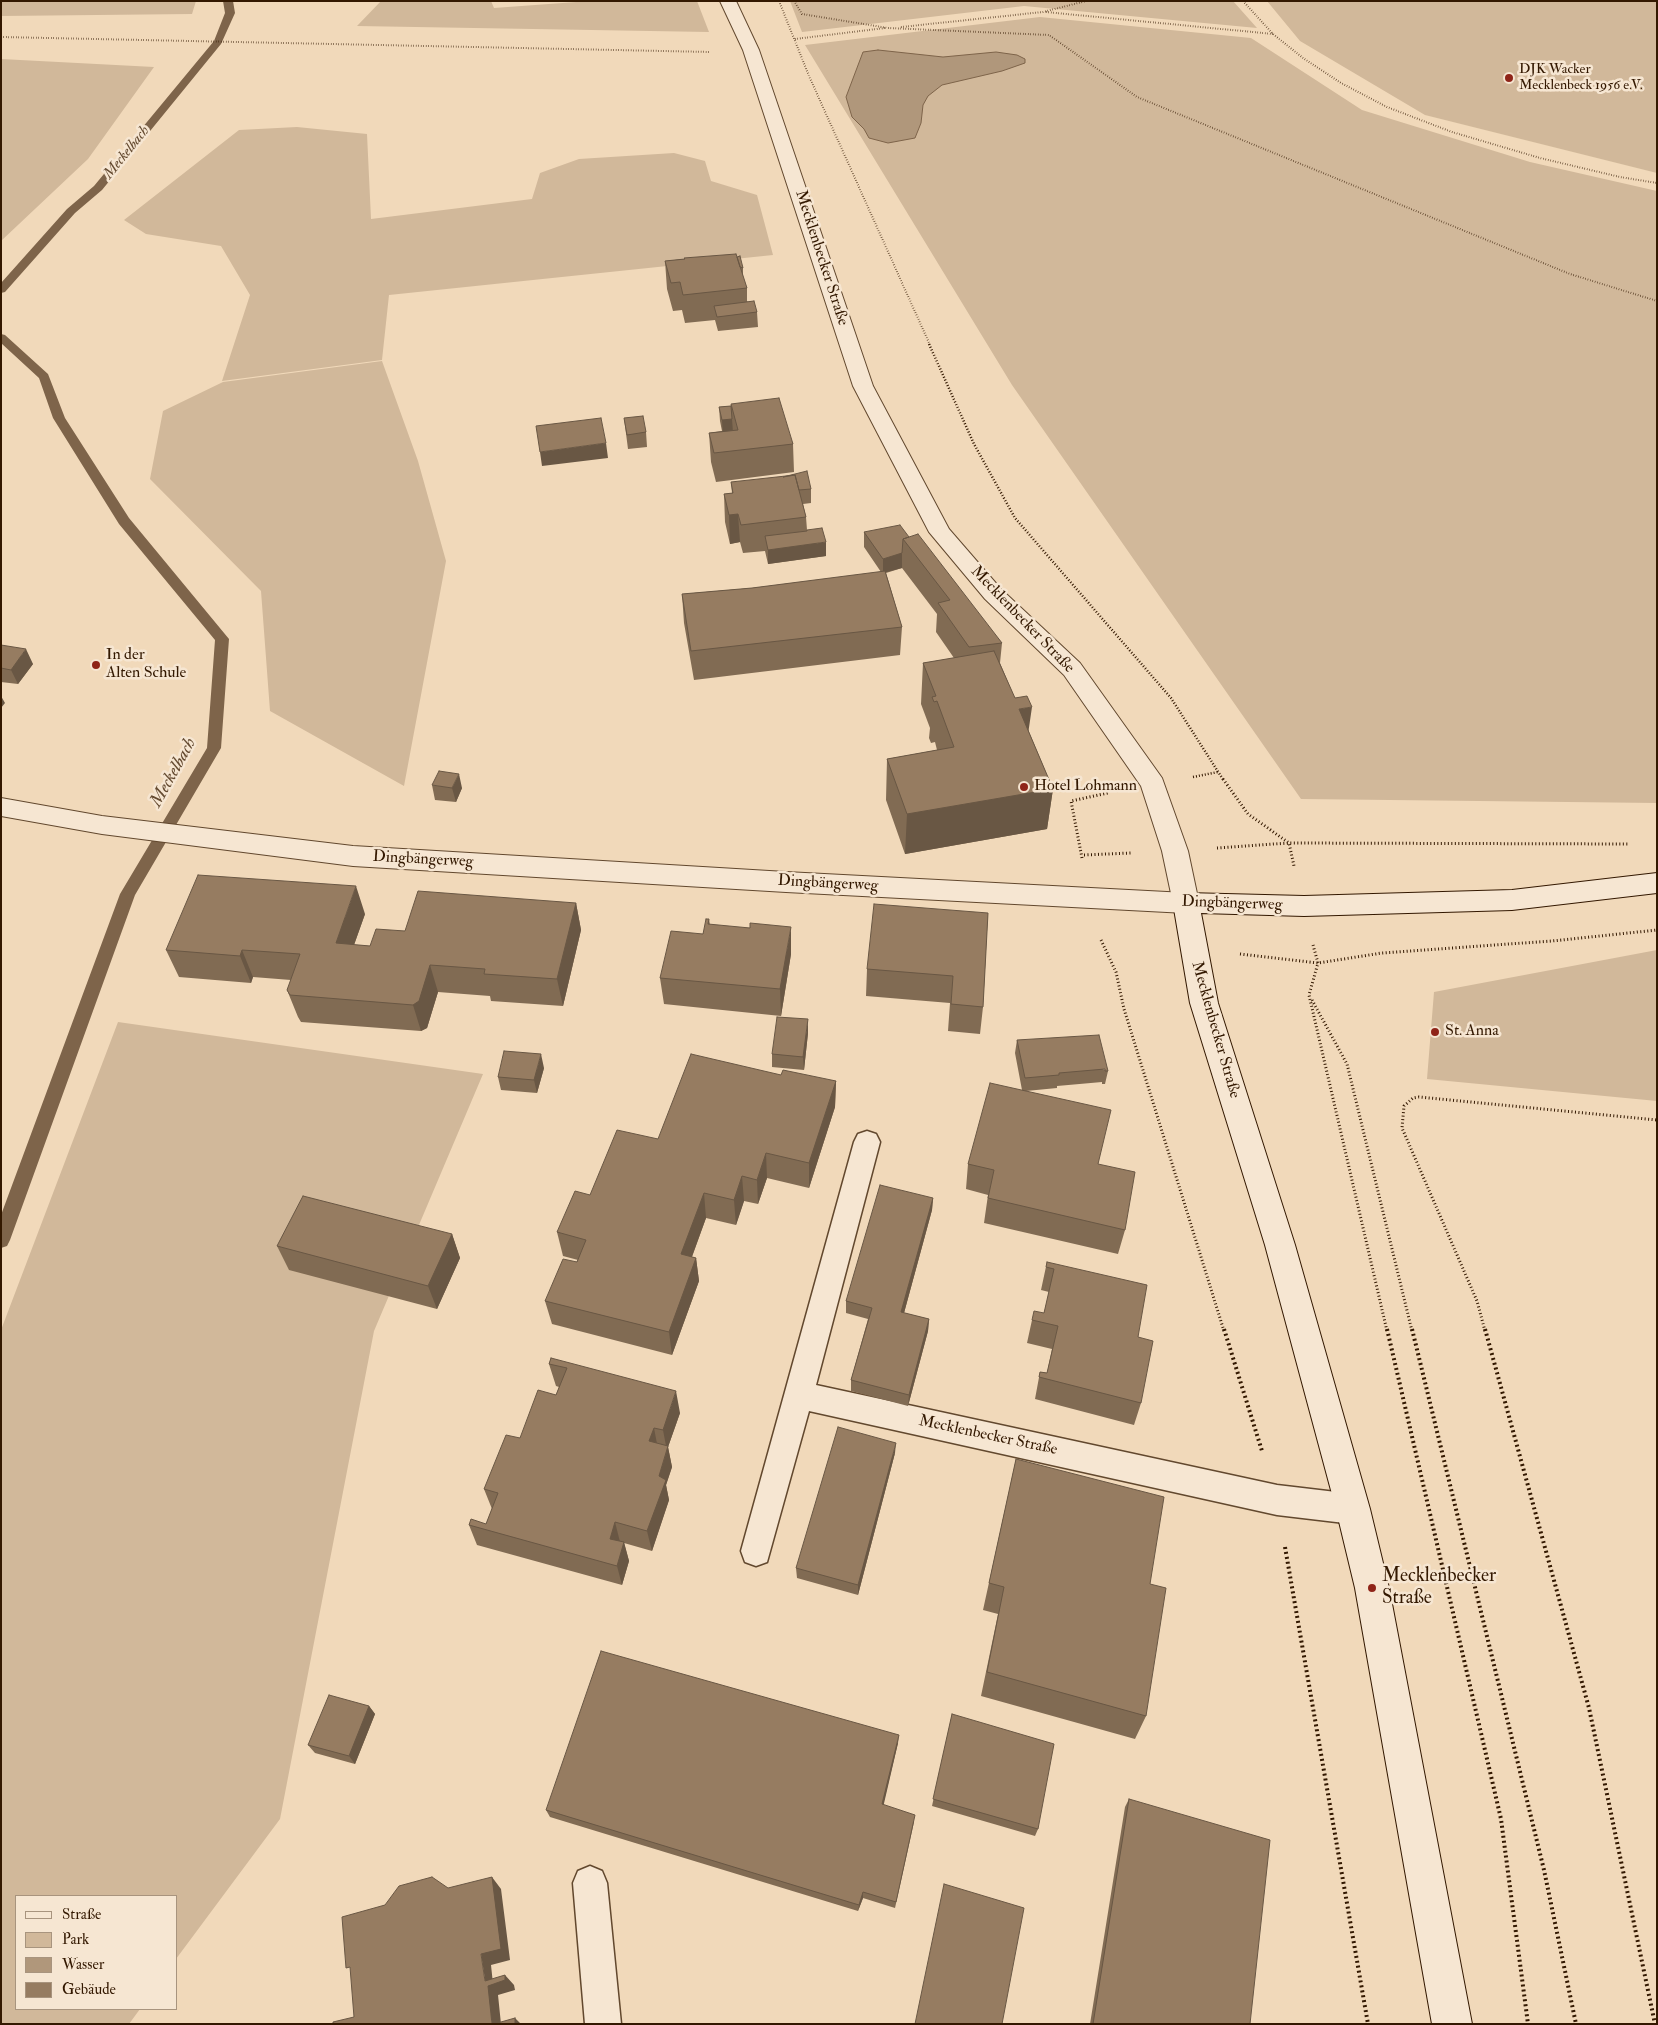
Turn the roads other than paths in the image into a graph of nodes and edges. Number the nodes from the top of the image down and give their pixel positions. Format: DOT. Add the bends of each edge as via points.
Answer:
graph roads {
  1 [pos="728,1"];
  2 [pos="1,807"];
  3 [pos="1657,883"];
  4 [pos="1186,903"];
  5 [pos="867,1142"];
  6 [pos="799,1395"];
  7 [pos="1353,1509"];
  8 [pos="756,1552"];
  9 [pos="590,1883"];
  10 [pos="603,2024"];
  11 [pos="1452,2024"];
  1 -- 4 [label="street, Mecklenbecker Straße" via="750,50 863,386 940,532 993,594 1072,670 1153,784"];
  2 -- 4 [label="street, Dingbängerweg" via="125,828 353,856"];
  3 -- 4 [label="street, Dingbängerweg" via="1512,900 1304,906"];
  4 -- 7 [label="street, Mecklenbecker Straße" via="1204,1003 1280,1245"];
  5 -- 6 [label="lane"];
  6 -- 7 [label="lane, Mecklenbecker Straße" via="1277,1500"];
  6 -- 8 [label="lane"];
  7 -- 11 [label="street, Mecklenbecker Straße" via="1372,1588"];
  9 -- 10 [label="lane"];
}
